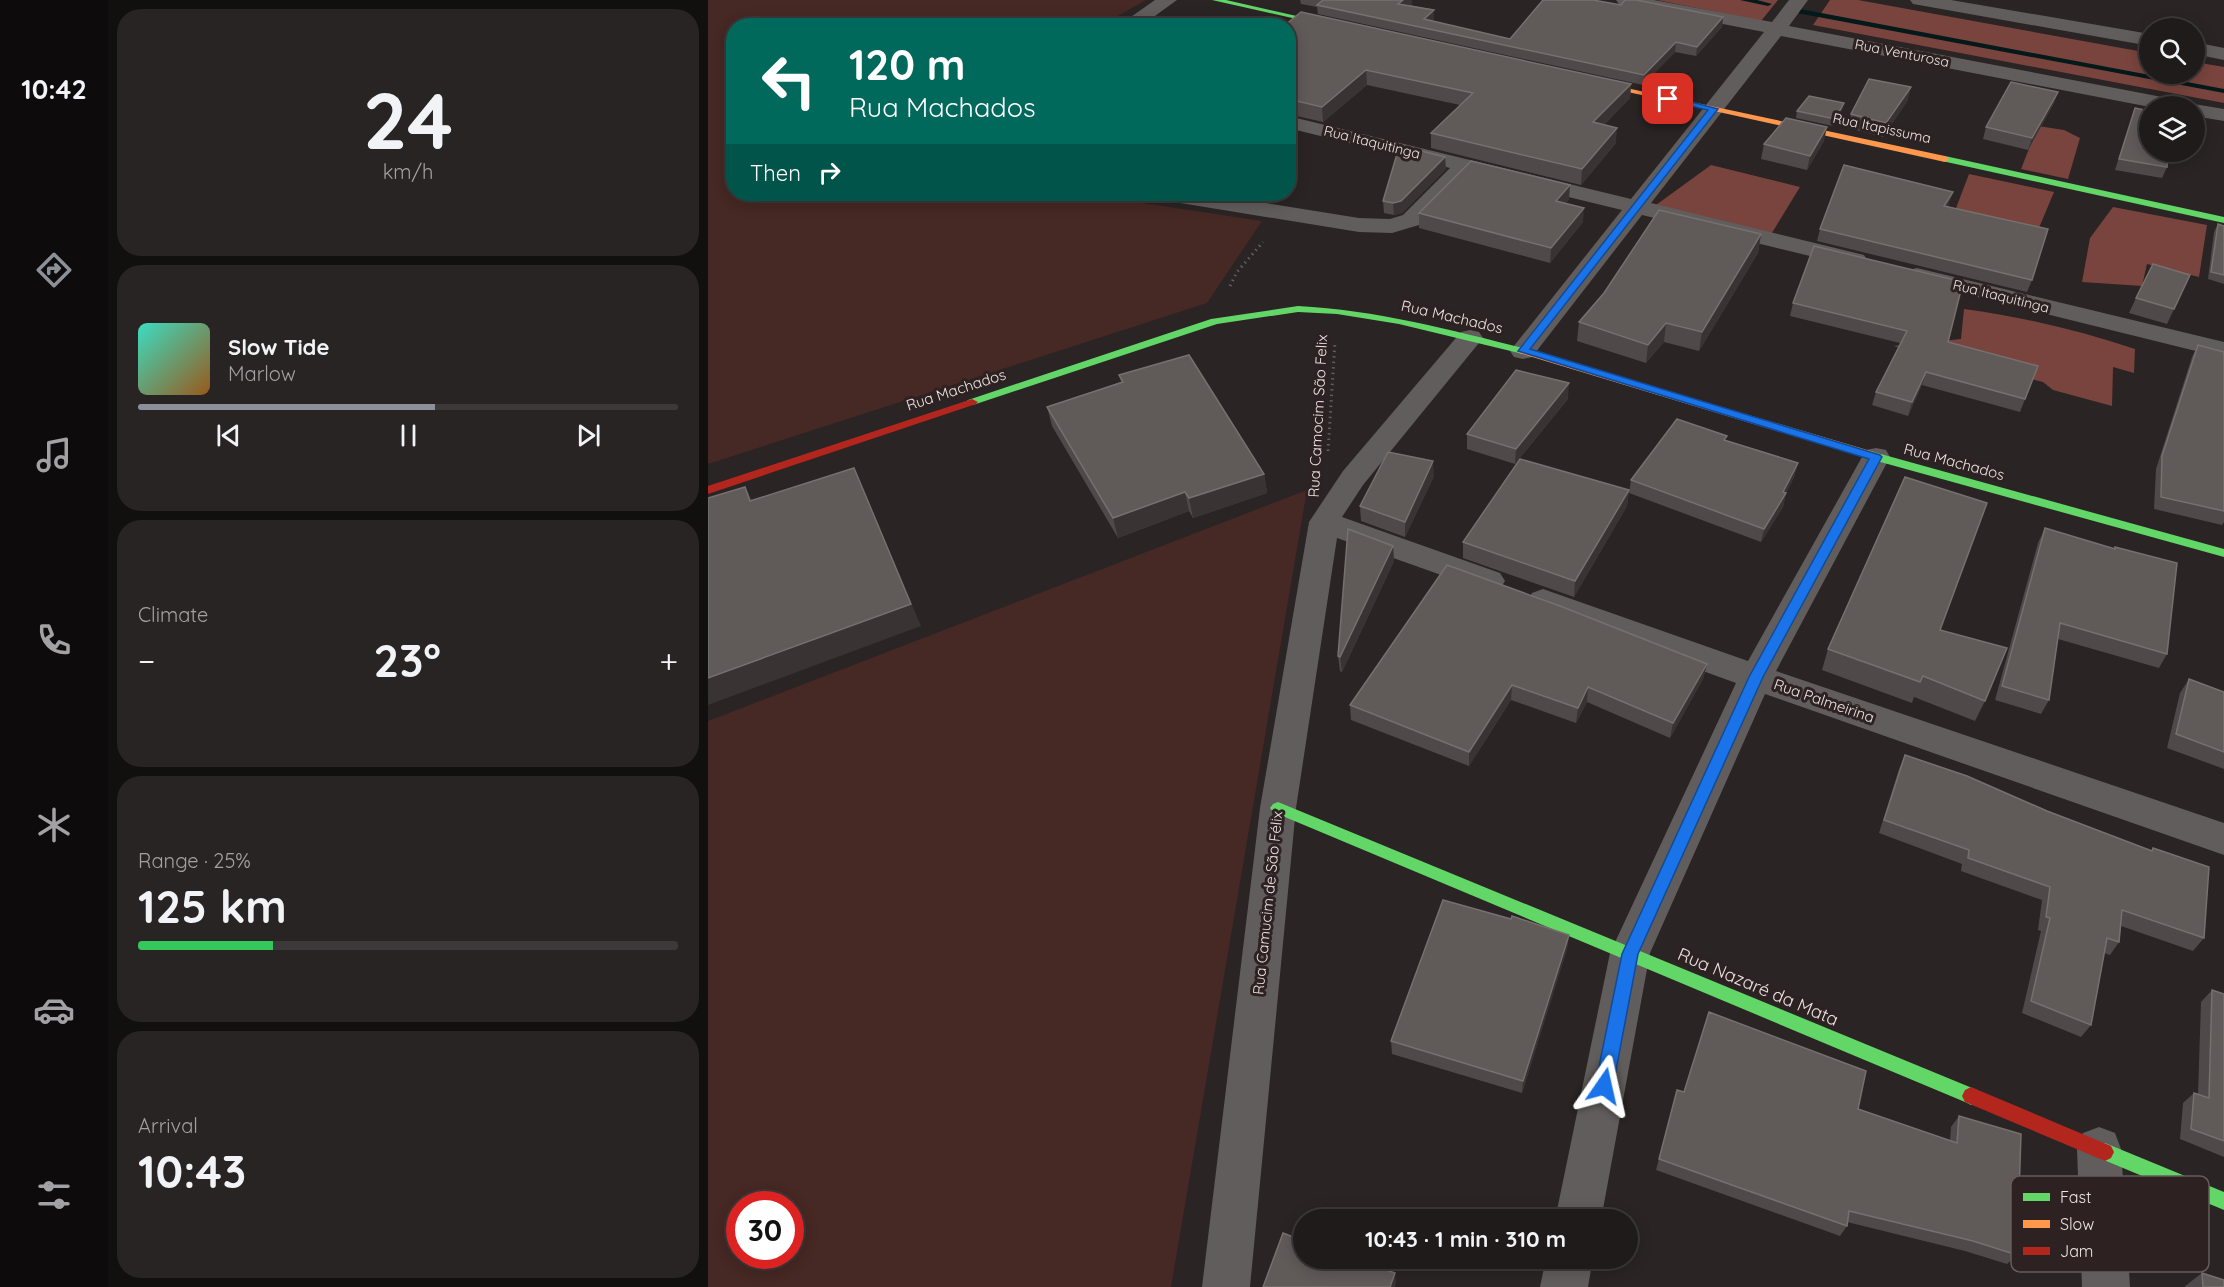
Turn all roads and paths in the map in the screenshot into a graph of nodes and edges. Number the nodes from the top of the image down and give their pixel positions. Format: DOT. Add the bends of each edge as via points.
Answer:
graph roads {
  1 [pos="1168,0"];
  2 [pos="1216,0"];
  3 [pos="1625,0"];
  4 [pos="1799,0"];
  5 [pos="1919,0"];
  6 [pos="1140,18"];
  7 [pos="1776,29"];
  8 [pos="1354,30"];
  9 [pos="2139,38"];
  10 [pos="2205,50"];
  11 [pos="2224,54"];
  12 [pos="1575,78"];
  13 [pos="2139,99"];
  14 [pos="1714,109"];
  15 [pos="2205,112"];
  16 [pos="2224,116"];
  17 [pos="1296,124"];
  18 [pos="1466,165"];
  19 [pos="1215,201"];
  20 [pos="1636,207"];
  21 [pos="1288,212"];
  22 [pos="2224,220"];
  23 [pos="1336,311"];
  24 [pos="1215,321"];
  25 [pos="1470,338"];
  26 [pos="2224,350"];
  27 [pos="1523,351"];
  28 [pos="1328,452"];
  29 [pos="1876,457"];
  30 [pos="708,490"];
  31 [pos="1324,522"];
  32 [pos="2224,553"];
  33 [pos="1756,677"];
  34 [pos="1278,808"];
  35 [pos="2224,839"];
  36 [pos="1630,954"];
  37 [pos="2099,1149"];
  38 [pos="2100,1176"];
  39 [pos="2164,1176"];
  40 [pos="2209,1195"];
  41 [pos="2224,1201"];
  42 [pos="1580,1209"];
  43 [pos="1568,1269"];
  44 [pos="2105,1272"];
  45 [pos="1226,1287"];
  46 [pos="1564,1287"];
  47 [pos="2106,1287"];
  1 -- 6 [label="street"];
  2 -- 8 [label="street"];
  3 -- 7 [label="street, Rua Venturosa"];
  4 -- 7 [label="street"];
  5 -- 9 [label="street"];
  7 -- 13 [label="street, Rua Venturosa"];
  7 -- 14 [label="street"];
  10 -- 11 [label="street"];
  12 -- 14 [label="street, Rua Itapissuma"];
  14 -- 20 [label="street"];
  14 -- 22 [label="street, Rua Itapissuma"];
  15 -- 16 [label="street"];
  17 -- 18 [label="street, Rua Itaquitinga"];
  18 -- 20 [label="street, Rua Itaquitinga"];
  18 -- 21 [label="street" via="1411,220 1392,226 1366,226"];
  19 -- 21 [label="street"];
  20 -- 26 [label="street, Rua Itaquitinga"];
  20 -- 27 [label="street"];
  21 -- 24 [label="path" via="1237,272"];
  23 -- 24 [label="street, Rua Machados" via="1298,309"];
  23 -- 25 [label="street, Rua Machados"];
  23 -- 28 [label="path, Rua Camocim São Felix"];
  24 -- 30 [label="street, Rua Machados"];
  25 -- 27 [label="street, Rua Machados"];
  25 -- 31 [label="street" via="1353,478"];
  27 -- 29 [label="street, Rua Machados"];
  29 -- 32 [label="street, Rua Machados"];
  29 -- 33 [label="street"];
  31 -- 33 [label="street, Rua Palmeirina"];
  31 -- 34 [label="street, Rua Camucim de São Félix"];
  33 -- 35 [label="street, Rua Palmeirina"];
  33 -- 36 [label="street"];
  34 -- 36 [label="street, Rua Nazaré da Mata"];
  34 -- 45 [label="street, Rua Camucim de São Félix"];
  36 -- 37 [label="street, Rua Nazaré da Mata"];
  36 -- 42 [label="street"];
  37 -- 38 [label="street"];
  37 -- 39 [label="street, Rua Nazaré da Mata"];
  40 -- 41 [label="street, Rua Nazaré da Mata"];
  43 -- 46 [label="street"];
  44 -- 47 [label="street"];
}
